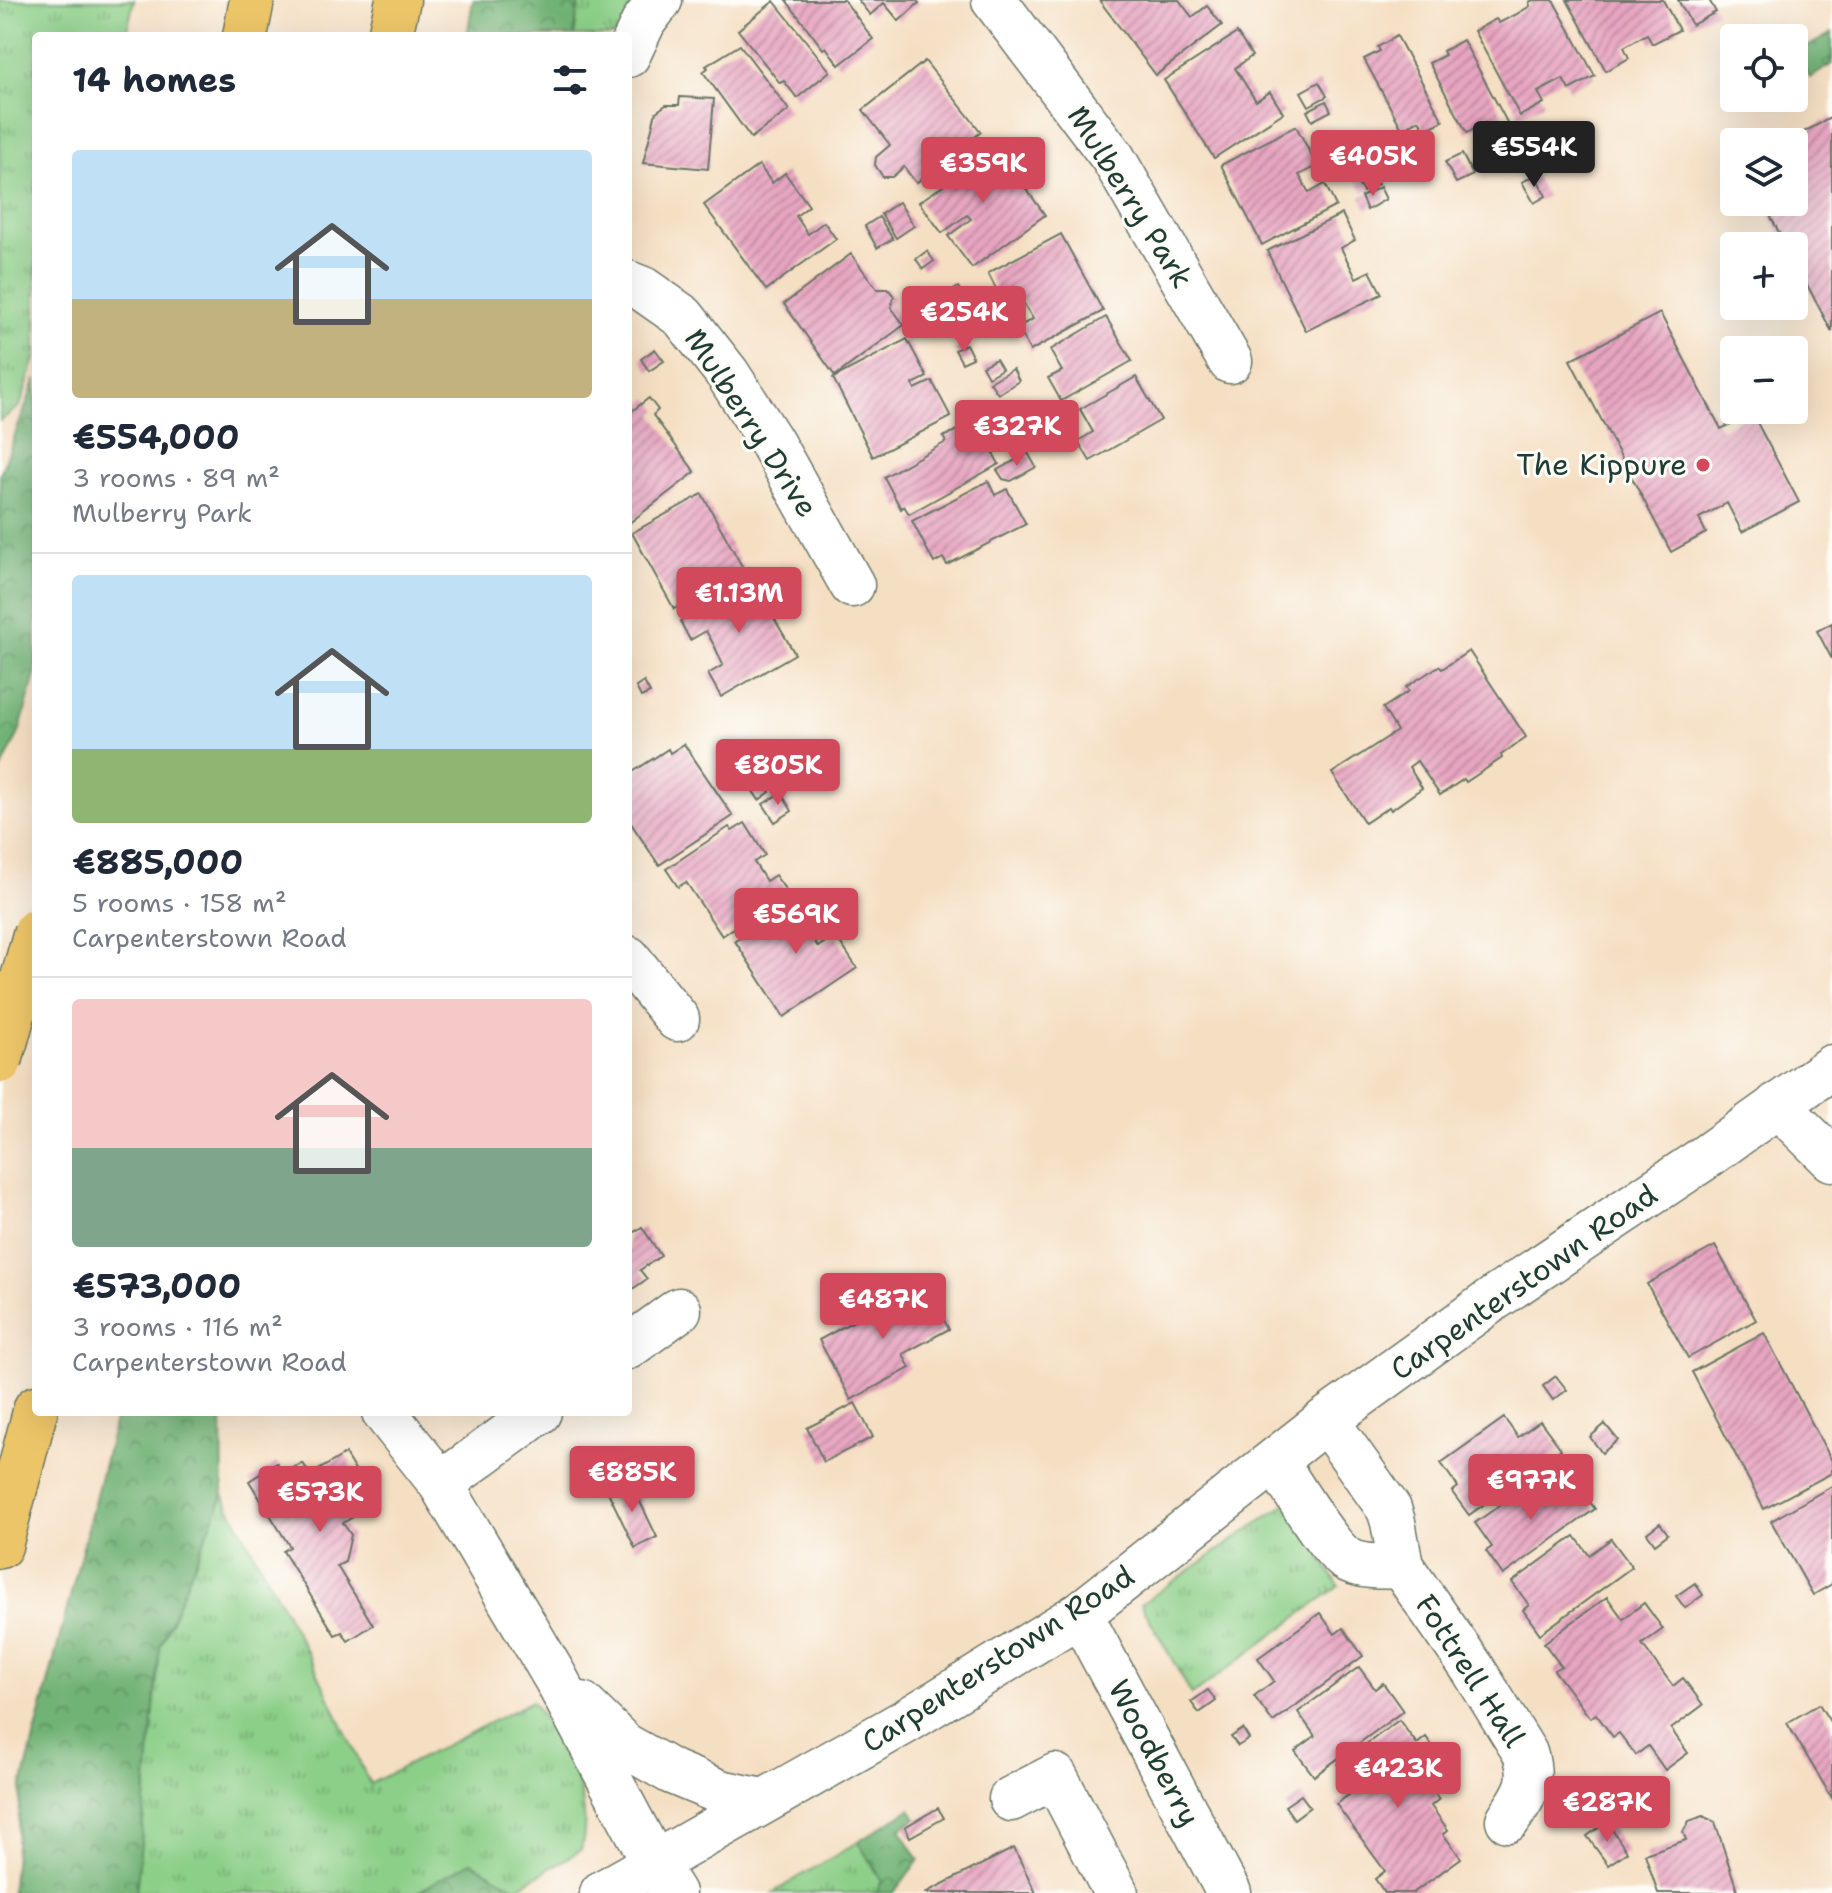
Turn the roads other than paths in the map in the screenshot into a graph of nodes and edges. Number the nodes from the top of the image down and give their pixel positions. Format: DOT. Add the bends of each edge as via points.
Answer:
graph roads {
  1 [pos="252,0"];
  2 [pos="398,0"];
  3 [pos="660,0"];
  4 [pos="994,0"];
  5 [pos="246,32"];
  6 [pos="391,32"];
  7 [pos="632,46"];
  8 [pos="632,285"];
  9 [pos="1230,361"];
  10 [pos="852,585"];
  11 [pos="32,945"];
  12 [pos="0,958"];
  13 [pos="632,963"];
  14 [pos="32,995"];
  15 [pos="677,1019"];
  16 [pos="0,1061"];
  17 [pos="1832,1067"];
  18 [pos="1777,1105"];
  19 [pos="1832,1159"];
  20 [pos="679,1310"];
  21 [pos="632,1344"];
  22 [pos="34,1416"];
  23 [pos="387,1416"];
  24 [pos="534,1416"];
  25 [pos="1326,1420"];
  26 [pos="1275,1461"];
  27 [pos="441,1484"];
  28 [pos="0,1546"];
  29 [pos="1401,1566"];
  30 [pos="1080,1614"];
  31 [pos="555,1677"];
  32 [pos="1011,1799"];
  33 [pos="763,1801"];
  34 [pos="1508,1820"];
  35 [pos="663,1878"];
  36 [pos="602,1893"];
  37 [pos="1116,1893"];
  38 [pos="1229,1893"];
  1 -- 5 [label="highway"];
  2 -- 6 [label="highway"];
  3 -- 7 [label="street"];
  4 -- 9 [label="street, Mulberry Park" via="1113,158"];
  8 -- 10 [label="street, Mulberry Drive" via="683,317 727,373"];
  11 -- 16 [label="highway, bridge"];
  12 -- 14 [label="street"];
  13 -- 15 [label="street"];
  17 -- 18 [label="street, Carpenterstown Road"];
  18 -- 19 [label="street"];
  18 -- 25 [label="street, Carpenterstown Road"];
  20 -- 21 [label="street"];
  22 -- 28 [label="highway"];
  23 -- 27 [label="street"];
  24 -- 27 [label="street"];
  25 -- 26 [label="street, Carpenterstown Road"];
  25 -- 29 [label="street, Fottrell Hall" via="1389,1509"];
  26 -- 29 [label="street, Fottrell Hall" via="1347,1560"];
  26 -- 30 [label="street, Carpenterstown Road"];
  27 -- 31 [label="street"];
  29 -- 34 [label="street, Fottrell Hall" via="1525,1753 1528,1787"];
  30 -- 33 [label="street, Carpenterstown Road"];
  30 -- 38 [label="street, Woodberry"];
  31 -- 33 [label="street" via="624,1745 720,1792"];
  31 -- 35 [label="street"];
  32 -- 37 [label="street" via="1055,1776"];
  33 -- 35 [label="street, Carpenterstown Road"];
  35 -- 36 [label="street, Carpenterstown Road"];
}
